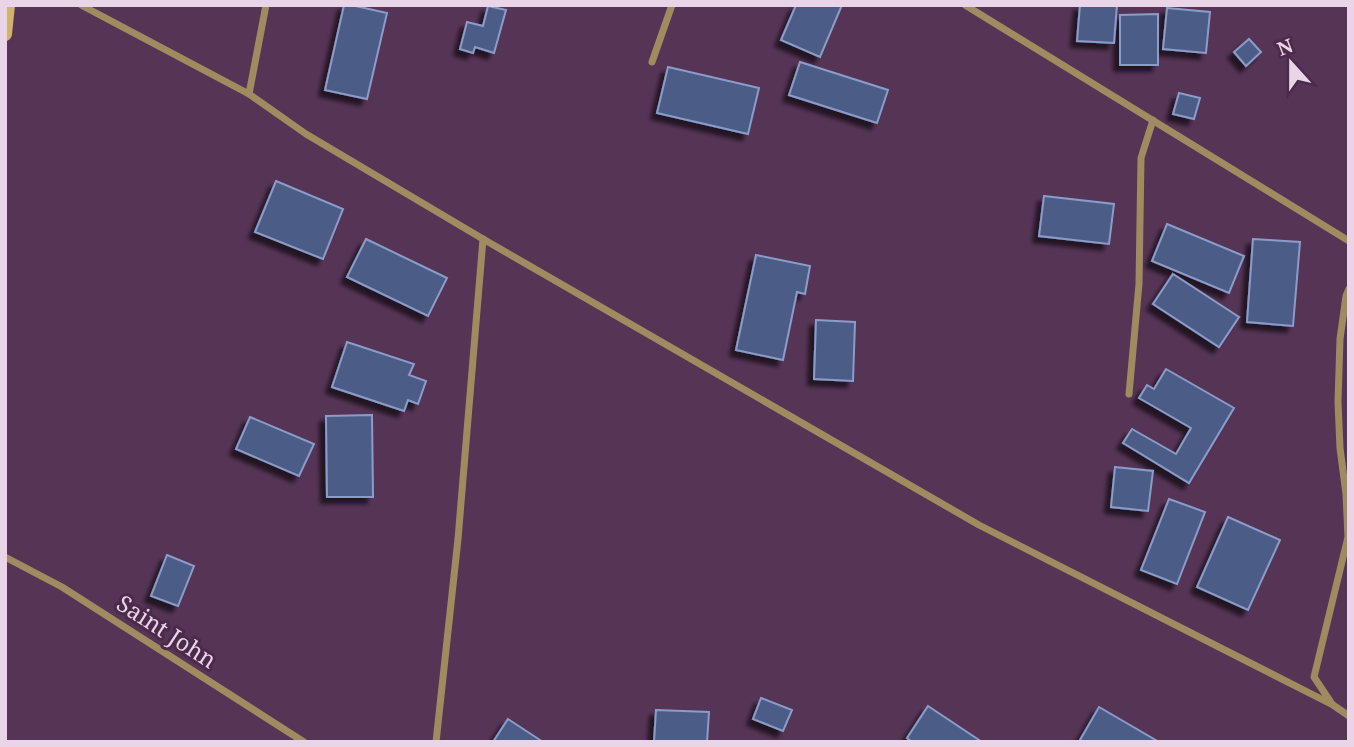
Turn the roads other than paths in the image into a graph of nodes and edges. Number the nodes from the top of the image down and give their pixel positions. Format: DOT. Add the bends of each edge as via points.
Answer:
graph roads {
  1 [pos="8,5"];
  2 [pos="81,5"];
  3 [pos="266,5"];
  4 [pos="672,5"];
  5 [pos="965,5"];
  6 [pos="5,34"];
  7 [pos="652,62"];
  8 [pos="249,94"];
  9 [pos="1153,120"];
  10 [pos="483,239"];
  11 [pos="1349,241"];
  12 [pos="1349,289"];
  13 [pos="1129,394"];
  14 [pos="5,556"];
  15 [pos="1333,705"];
  16 [pos="1349,716"];
  17 [pos="304,742"];
  18 [pos="436,742"];
  1 -- 6 [label="street"];
  2 -- 8 [label="street"];
  3 -- 8 [label="street"];
  4 -- 7 [label="street"];
  5 -- 9 [label="street"];
  8 -- 10 [label="street" via="306,134"];
  9 -- 11 [label="street"];
  9 -- 13 [label="street" via="1141,158 1139,284"];
  10 -- 15 [label="street" via="979,524"];
  10 -- 18 [label="street"];
  12 -- 15 [label="street" via="1340,339 1338,402 1348,537 1314,677"];
  14 -- 17 [label="street, Saint John" via="61,586"];
  15 -- 16 [label="street"];
}
